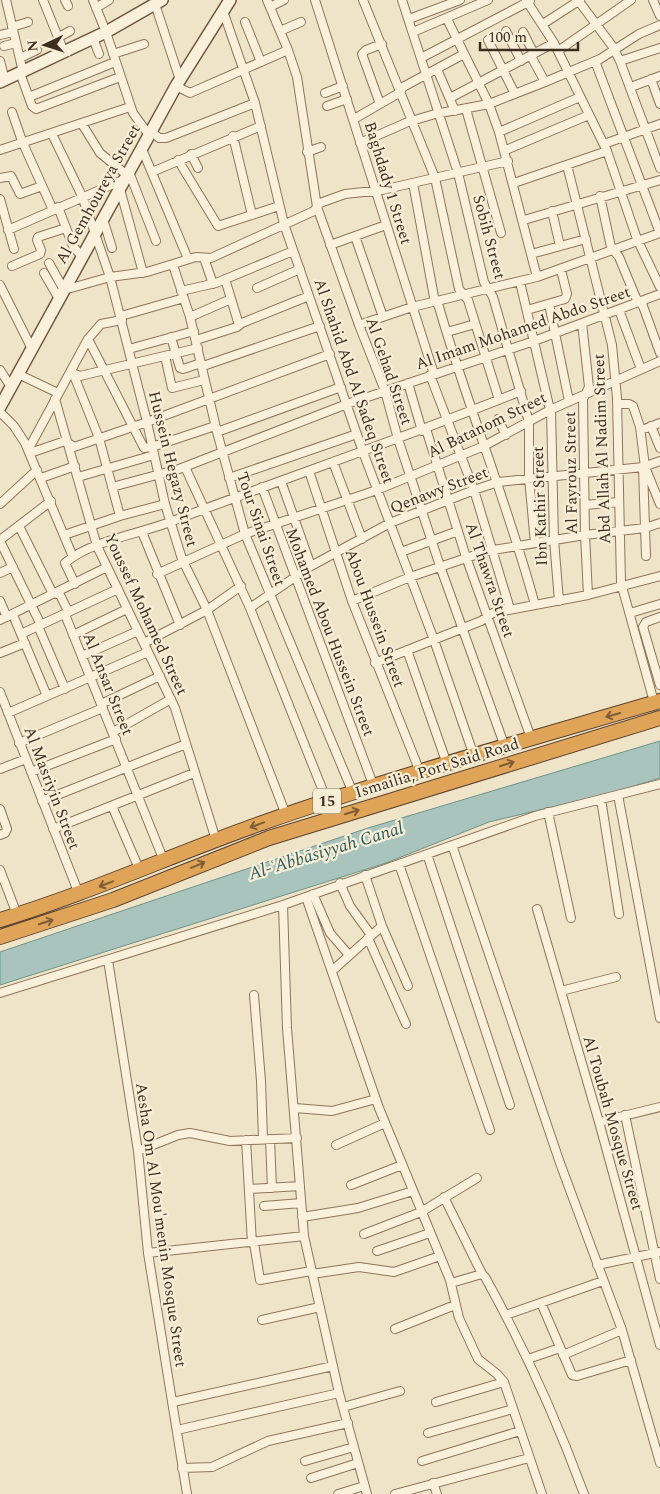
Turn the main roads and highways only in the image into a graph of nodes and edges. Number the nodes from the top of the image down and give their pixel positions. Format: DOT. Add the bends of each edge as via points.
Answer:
graph roads {
  1 [pos="230,0"];
  2 [pos="158,1"];
  3 [pos="3,81"];
  4 [pos="0,407"];
  5 [pos="657,702"];
  6 [pos="660,718"];
  7 [pos="442,765"];
  8 [pos="417,773"];
  9 [pos="444,784"];
  10 [pos="418,792"];
  11 [pos="0,920"];
  12 [pos="0,937"];
  1 -- 4 [label="main road, Al Gemhoureya Street" via="178,83"];
  2 -- 3 [label="main road" via="106,32"];
  5 -- 7 [label="highway, Ismailia, Port Said Road / 15, one-way"];
  9 -- 6 [label="highway, Ismailia, Port Said Road, one-way"];
  7 -- 8 [label="highway, Ismailia, Port Said Road / 15"];
  7 -- 9 [label="highway" via="437,778"];
  8 -- 10 [label="highway" via="421,784"];
  8 -- 11 [label="highway, Ismailia, Port Said Road / 15, one-way" via="286,815 79,894"];
  9 -- 10 [label="highway, Ismailia, Port Said Road"];
  12 -- 10 [label="highway, Ismailia, Port Said Road, one-way" via="140,890 269,838"];
}
